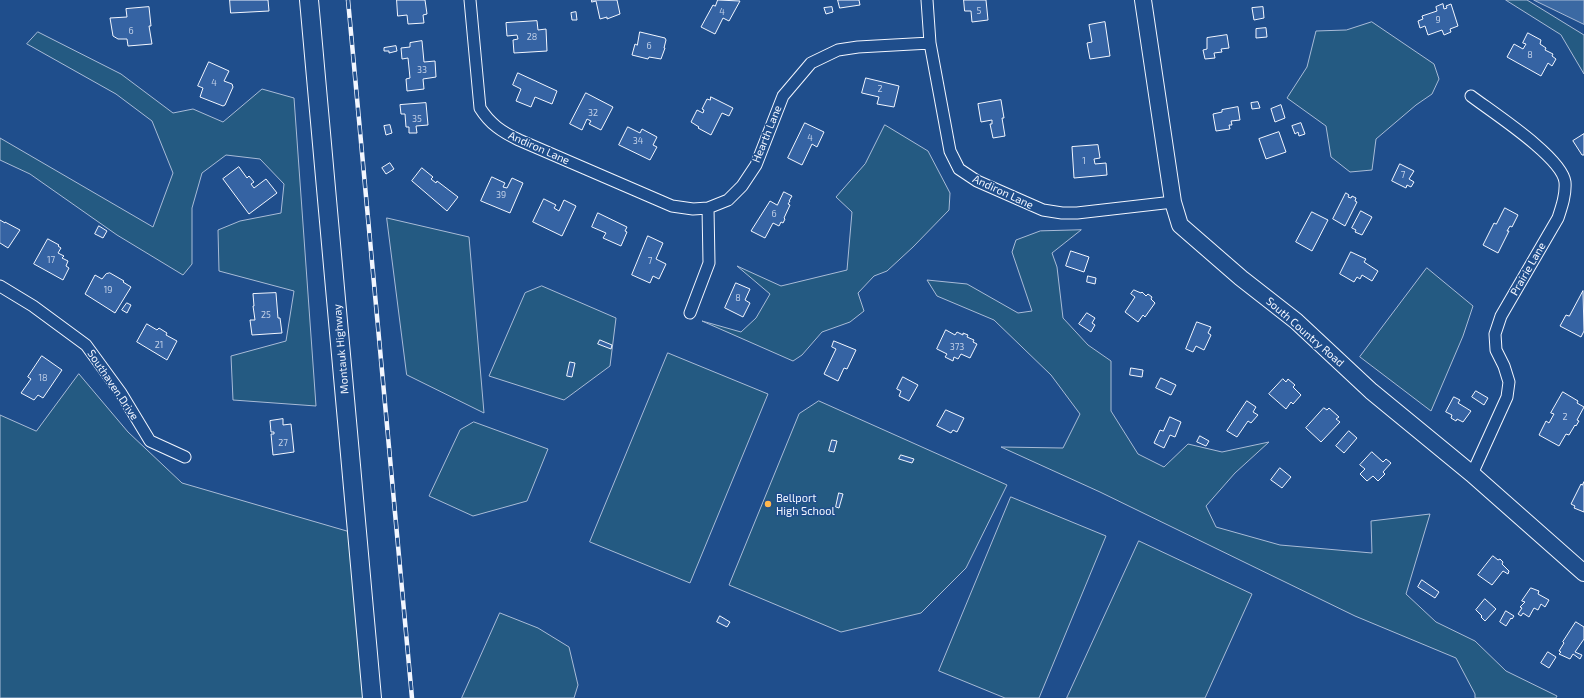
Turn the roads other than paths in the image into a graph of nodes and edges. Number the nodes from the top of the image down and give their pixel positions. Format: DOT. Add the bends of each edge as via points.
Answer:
graph roads {
  1 [pos="309,0"];
  2 [pos="470,0"];
  3 [pos="927,0"];
  4 [pos="1143,0"];
  5 [pos="930,43"];
  6 [pos="1471,96"];
  7 [pos="1173,202"];
  8 [pos="708,208"];
  9 [pos="0,286"];
  10 [pos="690,313"];
  11 [pos="185,457"];
  12 [pos="1472,474"];
  13 [pos="1584,573"];
  14 [pos="372,698"];
  1 -- 14 [label="main road, Montauk Highway"];
  2 -- 8 [label="street, Andiron Lane" via="480,108 488,120 502,132 519,140 672,206"];
  3 -- 5 [label="street, Andiron Lane"];
  4 -- 7 [label="main road, South Country Road"];
  5 -- 7 [label="street, Andiron Lane" via="950,151 959,169 977,182 1043,210 1062,213"];
  5 -- 8 [label="street, Hearth Lane" via="838,50 811,63 783,96 756,165 742,186 728,200"];
  6 -- 12 [label="street, Prairie Lane" via="1555,162 1565,181 1564,200 1558,218 1501,316 1495,334 1496,350 1509,382 1507,397"];
  7 -- 12 [label="main road, South Country Road" via="1180,225 1296,321 1371,391"];
  8 -- 10 [label="street" via="709,263"];
  9 -- 11 [label="street, Southaven Drive" via="33,306 86,345 121,393 150,441"];
  12 -- 13 [label="main road, South Country Road"];
}
